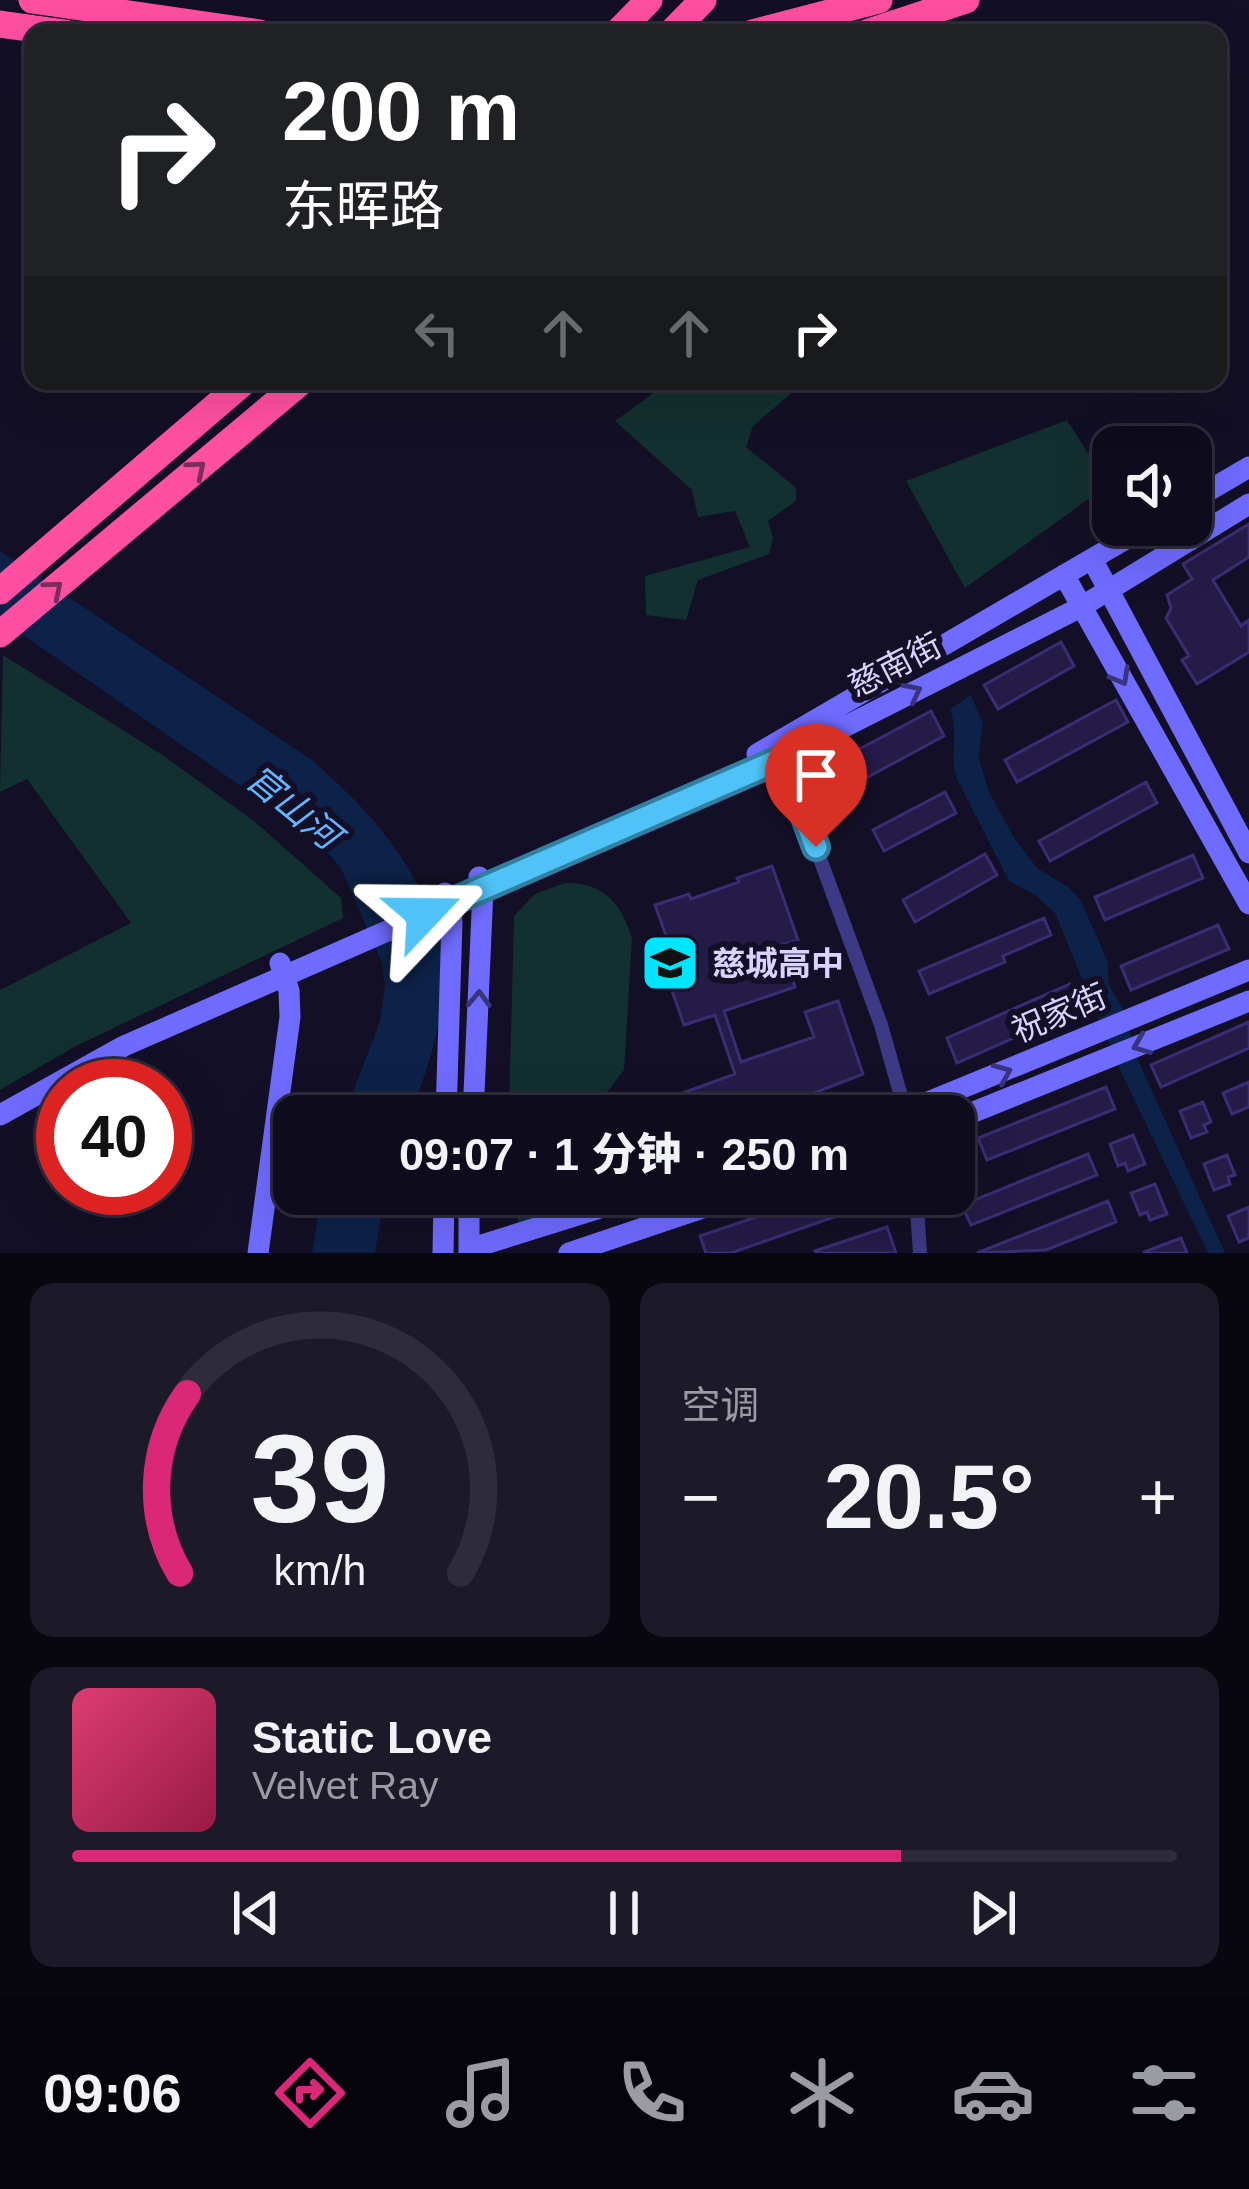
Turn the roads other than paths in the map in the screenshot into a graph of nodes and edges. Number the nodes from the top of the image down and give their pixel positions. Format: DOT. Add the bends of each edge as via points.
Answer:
graph roads {
  1 [pos="32,0"];
  2 [pos="649,0"];
  3 [pos="703,0"];
  4 [pos="879,0"];
  5 [pos="966,0"];
  6 [pos="198,24"];
  7 [pos="626,24"];
  8 [pos="680,24"];
  9 [pos="787,24"];
  10 [pos="893,24"];
  11 [pos="235,390"];
  12 [pos="291,390"];
  13 [pos="1249,467"];
  14 [pos="1212,489"];
  15 [pos="1249,504"];
  16 [pos="1114,546"];
  17 [pos="1092,559"];
  18 [pos="1064,575"];
  19 [pos="0,591"];
  20 [pos="1109,591"];
  21 [pos="1082,607"];
  22 [pos="0,634"];
  23 [pos="780,752"];
  24 [pos="1249,853"];
  25 [pos="481,883"];
  26 [pos="446,898"];
  27 [pos="1249,904"];
  28 [pos="283,969"];
  29 [pos="1249,970"];
  30 [pos="1249,1001"];
  31 [pos="447,1095"];
  32 [pos="474,1095"];
  33 [pos="897,1095"];
  34 [pos="950,1095"];
  35 [pos="0,1102"];
  36 [pos="975,1112"];
  37 [pos="0,1114"];
  38 [pos="444,1215"];
  39 [pos="469,1215"];
  40 [pos="580,1215"];
  41 [pos="682,1215"];
  42 [pos="917,1215"];
  43 [pos="469,1251"];
  44 [pos="258,1253"];
  45 [pos="443,1253"];
  46 [pos="569,1253"];
  47 [pos="920,1253"];
  1 -- 6 [label="highway"];
  2 -- 7 [label="highway"];
  3 -- 8 [label="highway"];
  4 -- 9 [label="highway"];
  5 -- 10 [label="highway"];
  11 -- 19 [label="highway"];
  22 -- 12 [label="highway, one-way"];
  13 -- 14 [label="street"];
  15 -- 20 [label="street, 慈南街"];
  16 -- 17 [label="street, 慈南街"];
  17 -- 18 [label="street, 慈南街"];
  17 -- 20 [label="street"];
  18 -- 21 [label="street"];
  18 -- 23 [label="street, 慈南街"];
  20 -- 21 [label="street, 慈南街"];
  20 -- 24 [label="street"];
  23 -- 21 [label="street, 慈南街, one-way"];
  21 -- 27 [label="street, one-way"];
  23 -- 25 [label="street, 慈南街"];
  23 -- 33 [label="street" via="881,1025"];
  25 -- 26 [label="street, 慈南街"];
  32 -- 25 [label="street, one-way"];
  26 -- 28 [label="street, 慈南街"];
  26 -- 31 [label="street"];
  28 -- 35 [label="street" via="93,1049"];
  28 -- 37 [label="street"];
  28 -- 44 [label="street" via="290,1017"];
  34 -- 29 [label="street, 祝家街, one-way"];
  30 -- 36 [label="street, 祝家街, one-way"];
  38 -- 45 [label="street"];
  39 -- 43 [label="street"];
  40 -- 43 [label="street"];
  41 -- 46 [label="street"];
  42 -- 47 [label="street"];
}
